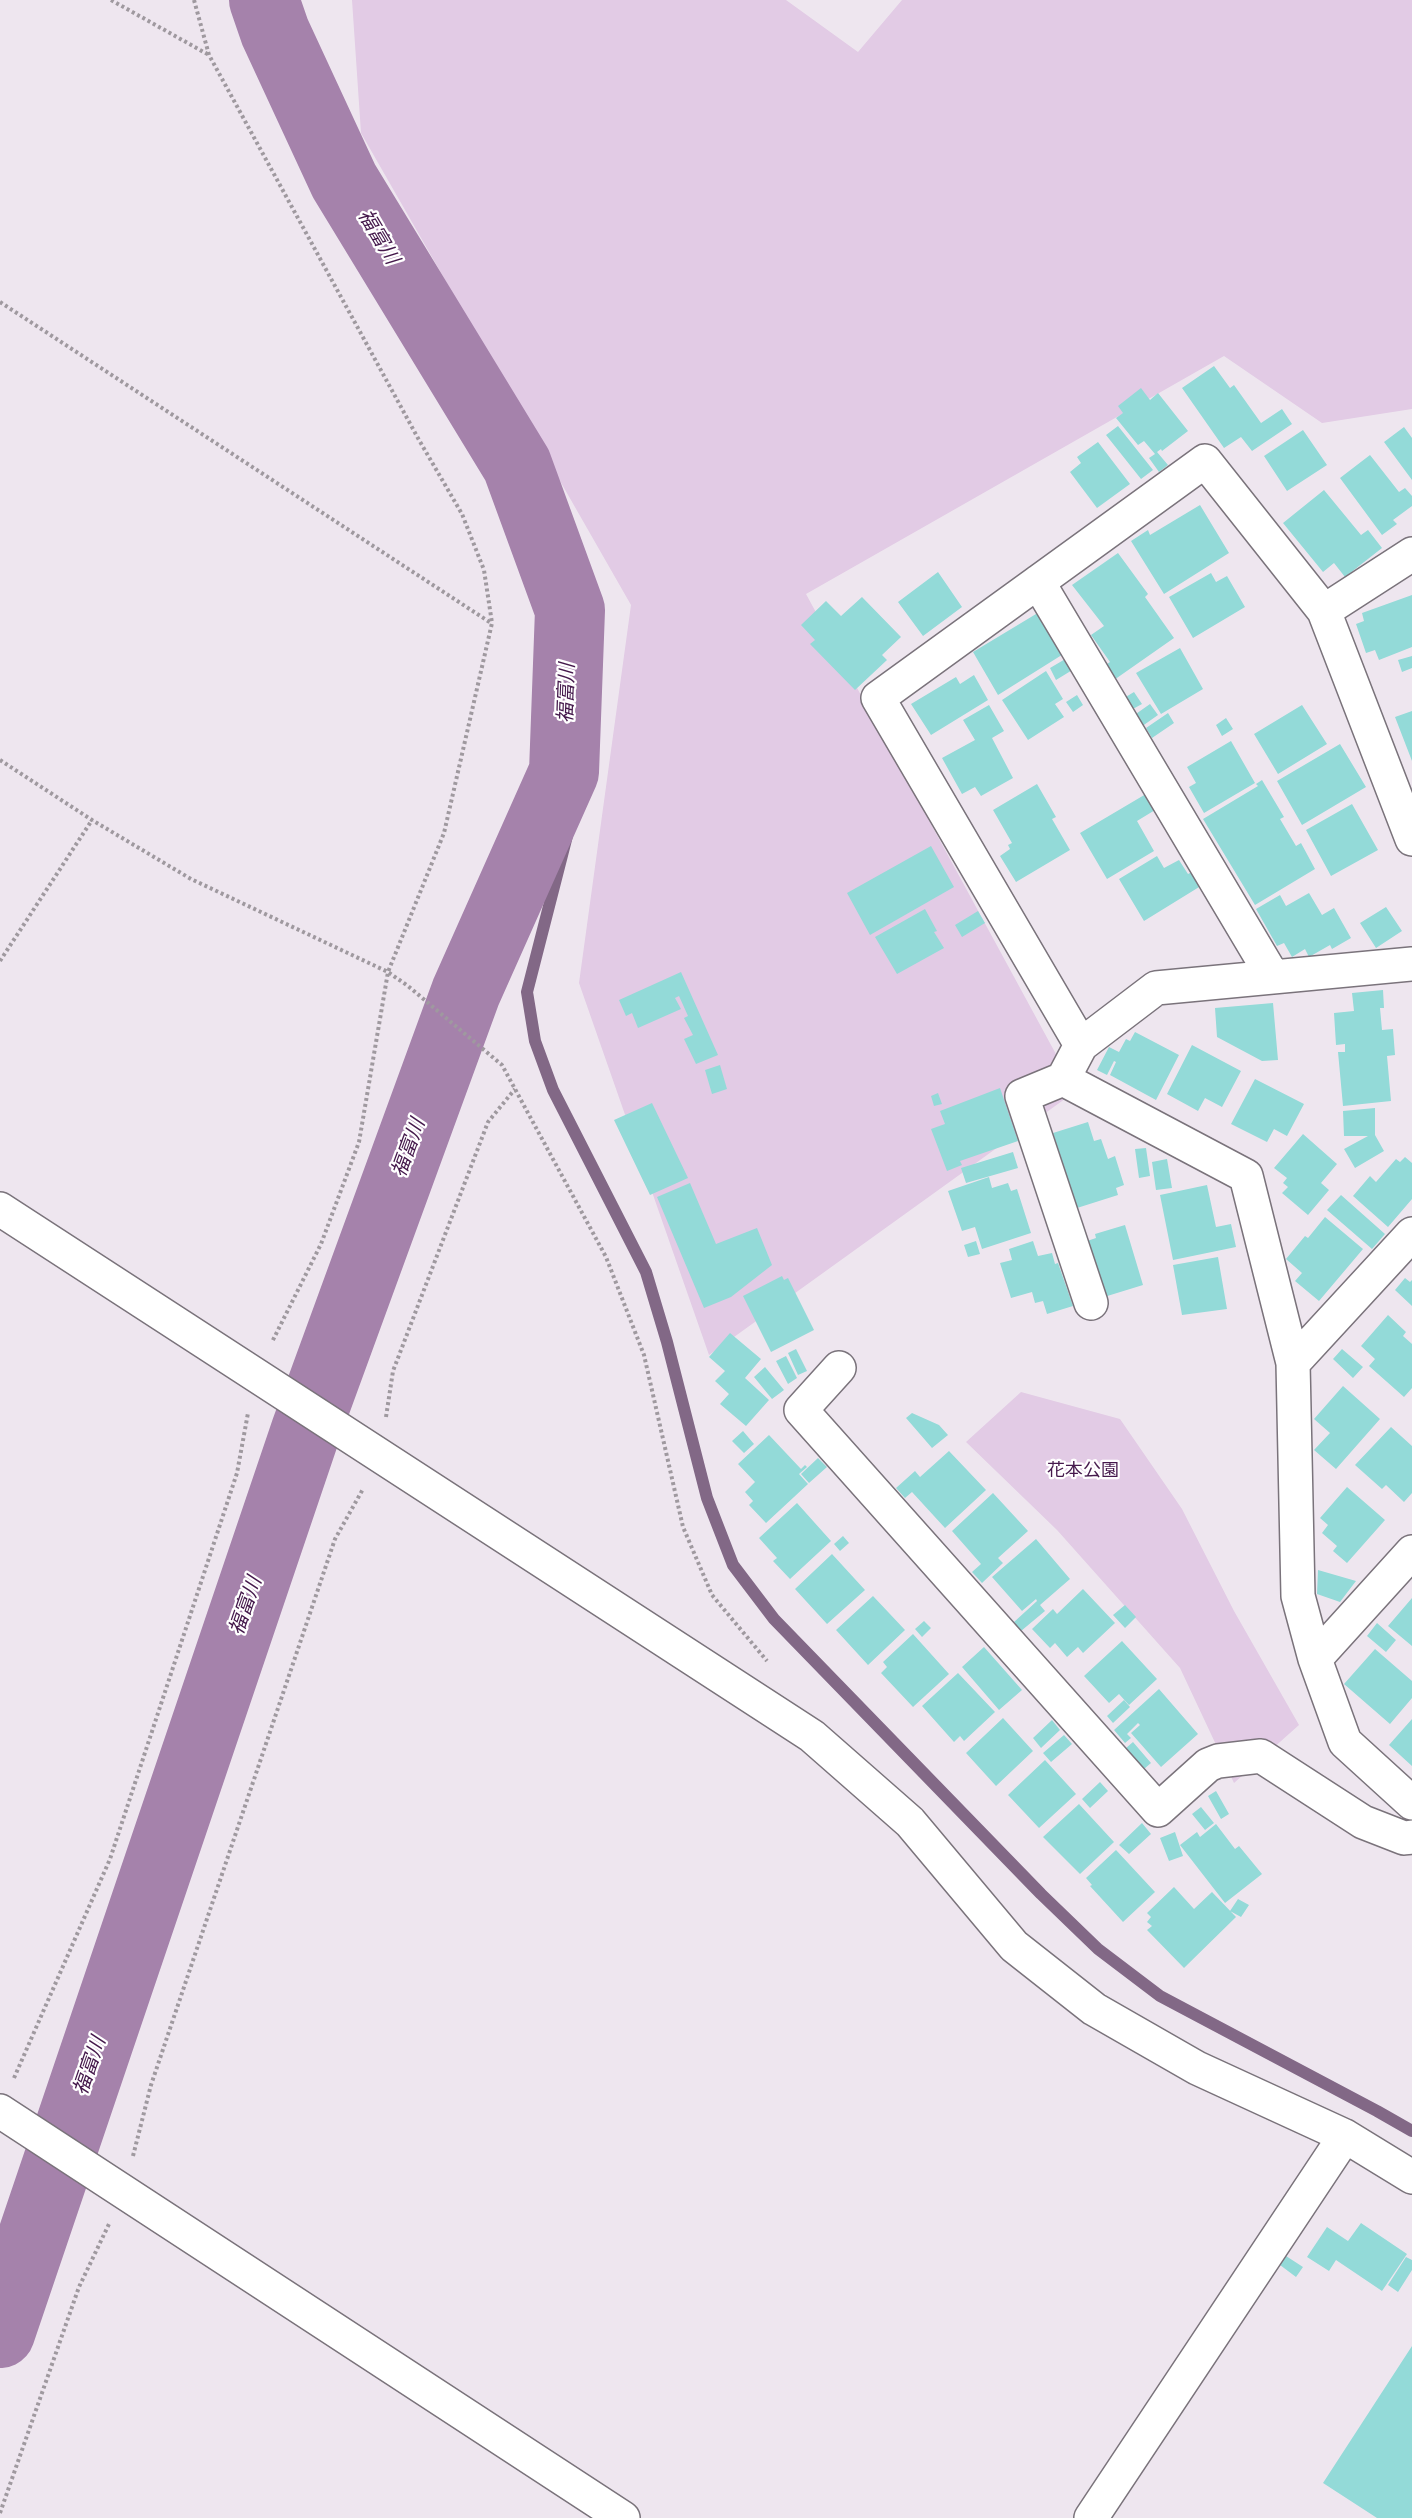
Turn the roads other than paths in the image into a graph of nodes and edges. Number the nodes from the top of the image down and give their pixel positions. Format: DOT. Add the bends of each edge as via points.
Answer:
graph roads {
  1 [pos="1412,554"];
  2 [pos="1038,582"];
  3 [pos="1324,611"];
  4 [pos="1412,839"];
  5 [pos="1412,964"];
  6 [pos="1273,977"];
  7 [pos="1081,1045"];
  8 [pos="1063,1079"];
  9 [pos="0,1209"];
  10 [pos="1412,1234"];
  11 [pos="1090,1303"];
  12 [pos="1293,1364"];
  13 [pos="839,1368"];
  14 [pos="1412,1552"];
  15 [pos="1315,1659"];
  16 [pos="1412,1803"];
  17 [pos="1412,1837"];
  18 [pos="9,2107"];
  19 [pos="1345,2136"];
  20 [pos="1412,2177"];
  21 [pos="623,2518"];
  22 [pos="1091,2518"];
  1 -- 3 [label="street"];
  2 -- 3 [label="street" via="1205,460"];
  2 -- 6 [label="street"];
  2 -- 7 [label="street" via="878,698"];
  3 -- 4 [label="street"];
  5 -- 6 [label="street"];
  6 -- 7 [label="street" via="1156,988"];
  7 -- 8 [label="street"];
  8 -- 11 [label="street" via="1022,1096"];
  8 -- 12 [label="street" via="1246,1176"];
  9 -- 19 [label="street" via="812,1736 910,1822 1014,1946 1094,2009 1197,2068"];
  10 -- 12 [label="street"];
  12 -- 15 [label="street" via="1298,1596"];
  13 -- 17 [label="street" via="801,1410 1158,1810 1208,1765 1261,1756 1363,1822 1404,1838"];
  14 -- 15 [label="street"];
  15 -- 16 [label="street" via="1346,1742"];
  18 -- 21 [label="street" via="114,2186"];
  19 -- 20 [label="street"];
  19 -- 22 [label="street"];
}
